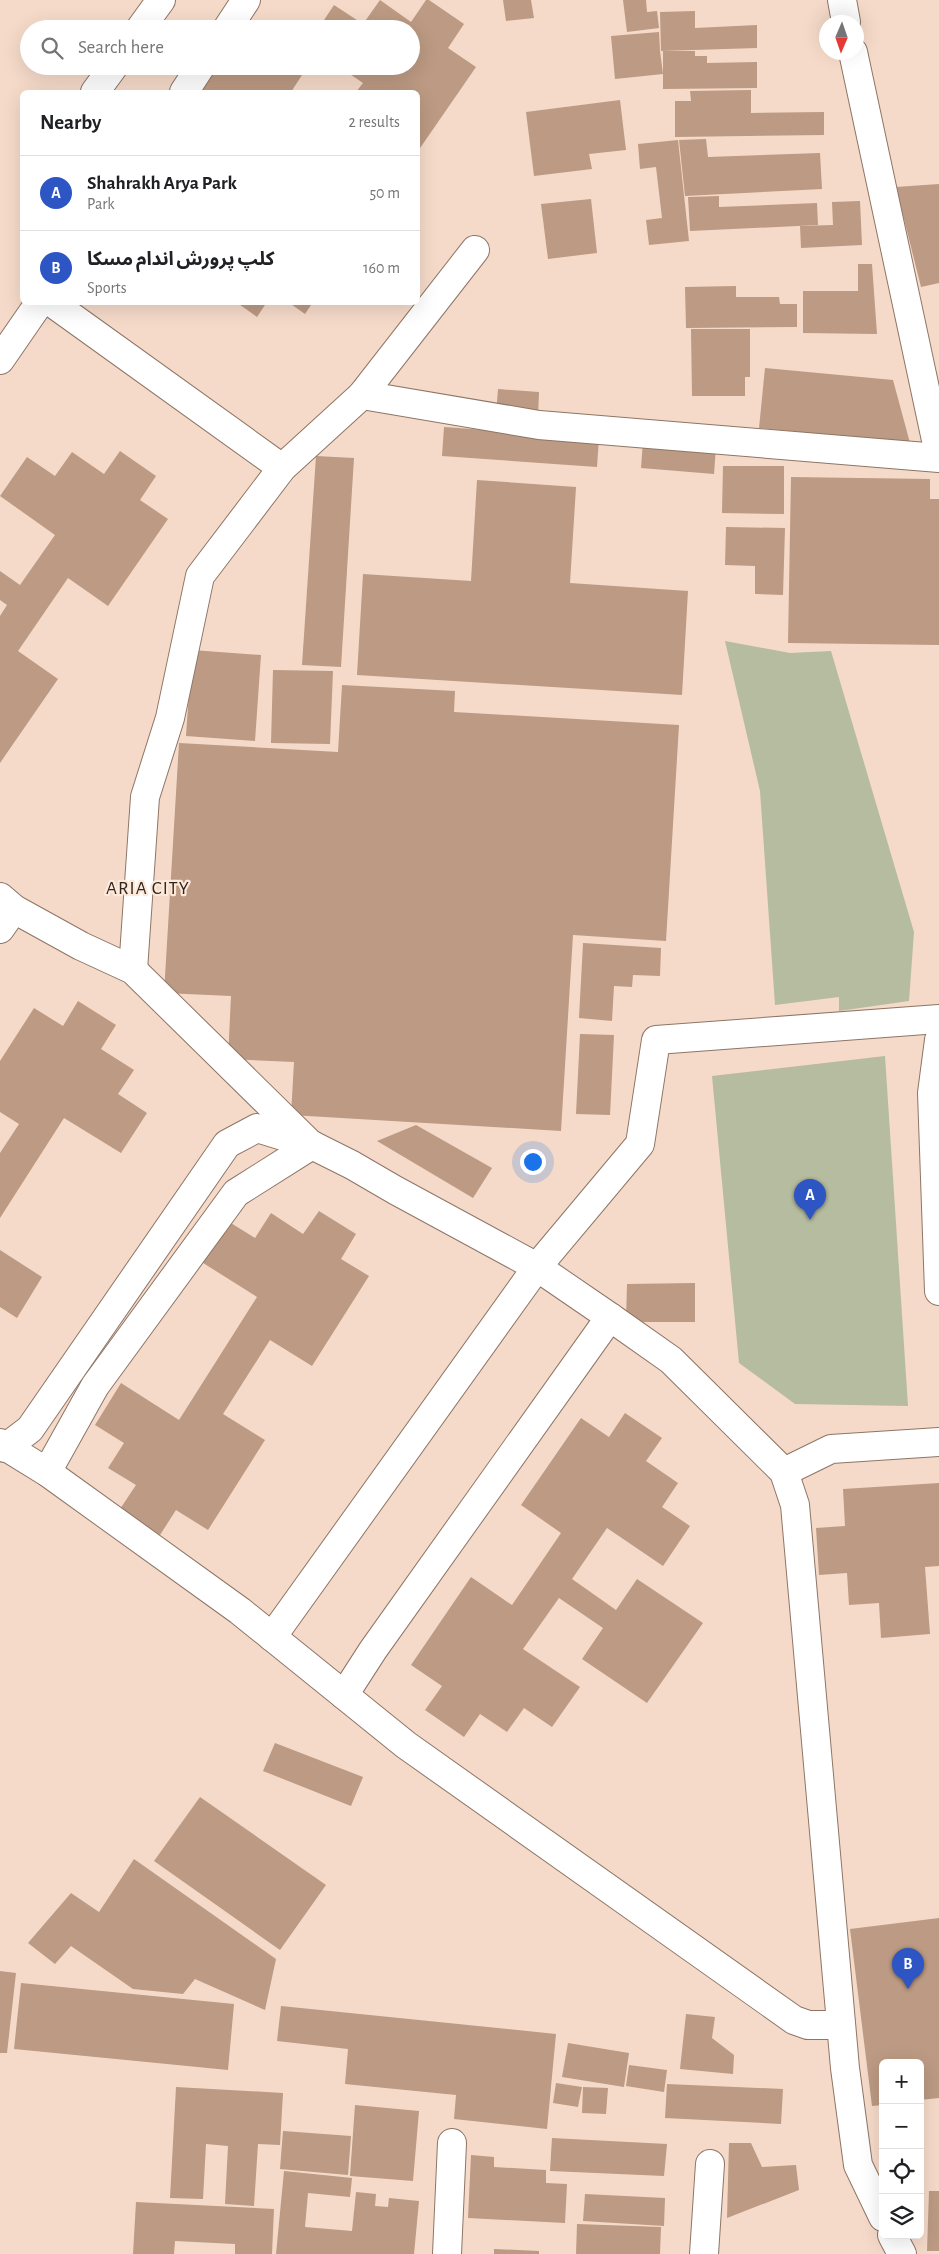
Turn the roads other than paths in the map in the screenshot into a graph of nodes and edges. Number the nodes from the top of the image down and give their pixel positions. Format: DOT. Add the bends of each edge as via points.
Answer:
graph roads {
  1 [pos="161,0"];
  2 [pos="246,0"];
  3 [pos="842,0"];
  4 [pos="845,15"];
  5 [pos="147,20"];
  6 [pos="233,20"];
  7 [pos="855,60"];
  8 [pos="107,75"];
  9 [pos="195,75"];
  10 [pos="96,90"];
  11 [pos="185,90"];
  12 [pos="475,250"];
  13 [pos="38,305"];
  14 [pos="56,305"];
  15 [pos="0,360"];
  16 [pos="362,395"];
  17 [pos="939,454"];
  18 [pos="939,458"];
  19 [pos="282,468"];
  20 [pos="5,912"];
  21 [pos="132,970"];
  22 [pos="939,1019"];
  23 [pos="939,1040"];
  24 [pos="312,1145"];
  25 [pos="537,1267"];
  26 [pos="939,1291"];
  27 [pos="610,1317"];
  28 [pos="939,1442"];
  29 [pos="3,1445"];
  30 [pos="47,1472"];
  31 [pos="784,1472"];
  32 [pos="272,1637"];
  33 [pos="344,1695"];
  34 [pos="841,2025"];
  35 [pos="452,2143"];
  36 [pos="710,2164"];
  37 [pos="879,2209"];
  38 [pos="894,2239"];
  39 [pos="447,2254"];
  40 [pos="704,2254"];
  41 [pos="902,2254"];
  1 -- 5 [label="street"];
  2 -- 6 [label="street"];
  3 -- 4 [label="street"];
  7 -- 17 [label="street"];
  8 -- 10 [label="street"];
  9 -- 11 [label="street"];
  12 -- 16 [label="street"];
  13 -- 15 [label="street"];
  14 -- 19 [label="street"];
  16 -- 18 [label="street" via="539,425"];
  16 -- 19 [label="street"];
  19 -- 21 [label="street" via="200,576 170,718 145,797"];
  20 -- 21 [label="street"];
  21 -- 24 [label="street"];
  22 -- 25 [label="street" via="656,1040 640,1144"];
  23 -- 26 [label="street" via="932,1093"];
  24 -- 25 [label="street"];
  24 -- 29 [label="street" via="257,1128 227,1144 30,1429"];
  24 -- 30 [label="street" via="236,1194 95,1386"];
  25 -- 27 [label="street"];
  25 -- 32 [label="street"];
  27 -- 31 [label="street" via="671,1360"];
  27 -- 33 [label="street"];
  28 -- 31 [label="street" via="831,1449"];
  29 -- 30 [label="street"];
  30 -- 32 [label="street"];
  31 -- 34 [label="street" via="795,1504"];
  32 -- 33 [label="street"];
  33 -- 34 [label="street" via="406,1745 794,2020 808,2025"];
  34 -- 37 [label="street" via="858,2165"];
  35 -- 39 [label="street"];
  36 -- 40 [label="street"];
  38 -- 41 [label="street"];
}
